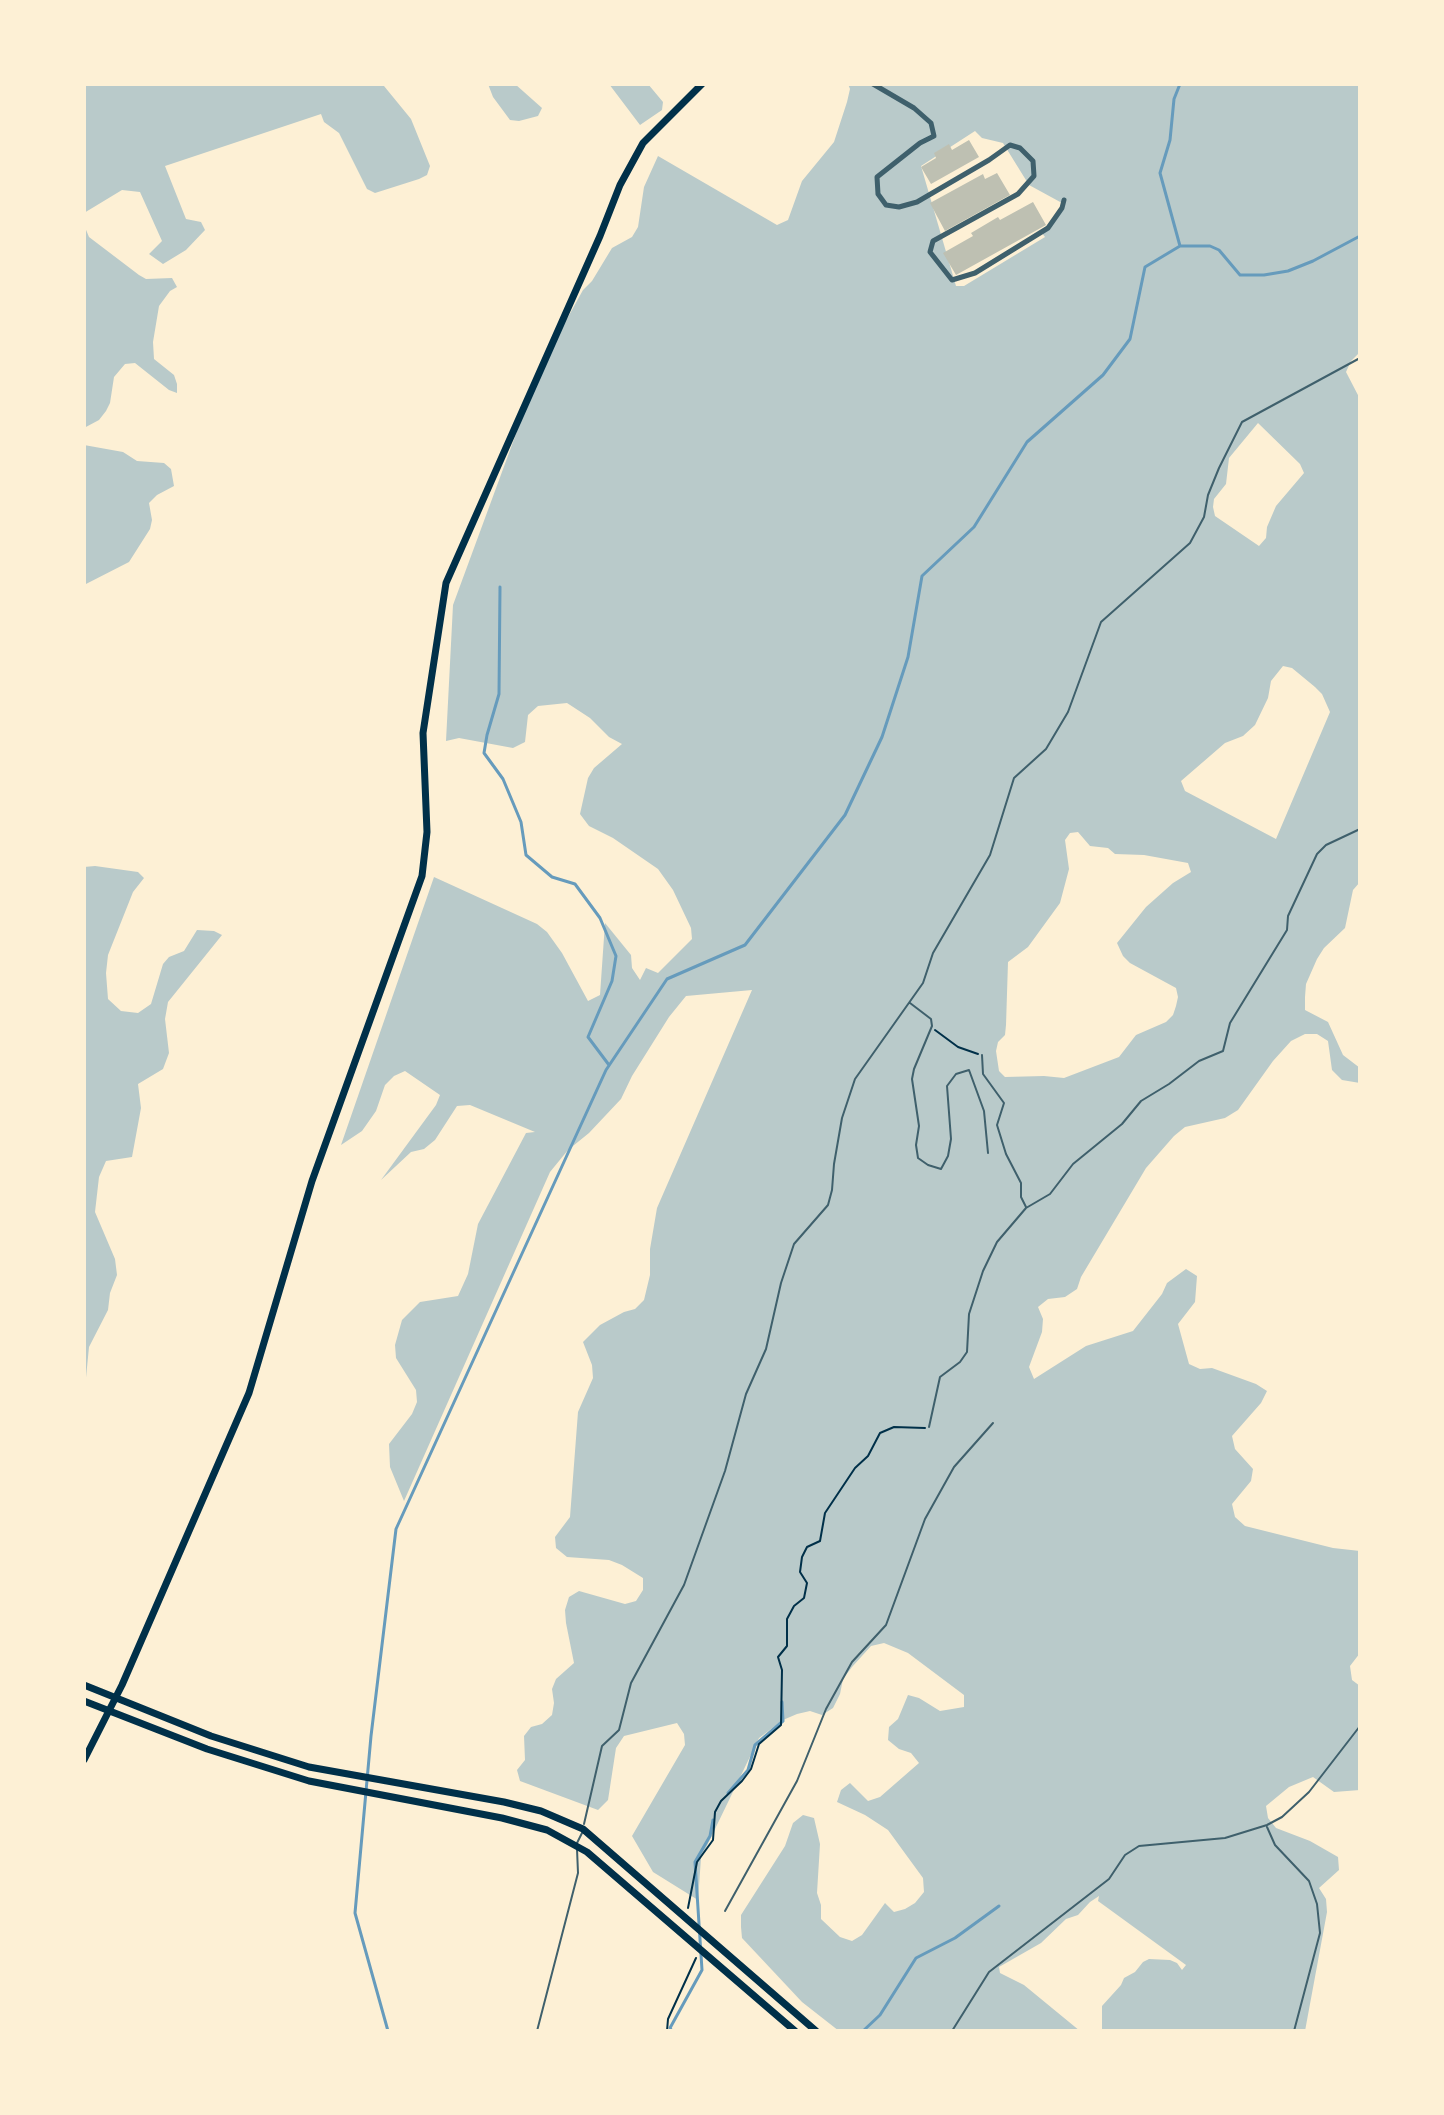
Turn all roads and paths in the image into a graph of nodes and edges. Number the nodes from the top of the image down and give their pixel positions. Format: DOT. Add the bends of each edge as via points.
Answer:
graph roads {
  1 [pos="702,84"];
  2 [pos="873,84"];
  3 [pos="1064,200"];
  4 [pos="1360,358"];
  5 [pos="1360,829"];
  6 [pos="909,1003"];
  7 [pos="932,1026"];
  8 [pos="982,1055"];
  9 [pos="988,1153"];
  10 [pos="1026,1208"];
  11 [pos="993,1423"];
  12 [pos="929,1427"];
  13 [pos="84,1685"];
  14 [pos="116,1697"];
  15 [pos="84,1701"];
  16 [pos="108,1711"];
  17 [pos="1360,1726"];
  18 [pos="84,1760"];
  19 [pos="1267,1825"];
  20 [pos="583,1829"];
  21 [pos="577,1844"];
  22 [pos="725,1911"];
  23 [pos="685,1914"];
  24 [pos="696,1957"];
  25 [pos="537,2031"];
  26 [pos="667,2031"];
  27 [pos="795,2031"];
  28 [pos="816,2031"];
  29 [pos="952,2031"];
  30 [pos="1294,2031"];
  1 -- 14 [label="main road" via="643,143 620,185 446,583 423,733 427,832 422,876 312,1181 249,1393"];
  2 -- 3 [label="street" via="914,108 931,123 934,136 877,177 878,194 886,205 917,202 1010,145 1033,161 1034,176 1018,194 933,241 930,252 952,280 975,273 1048,228"];
  4 -- 6 [label="lane" via="1242,422 1190,543 1101,622 1068,712 1046,749 1014,778 990,855"];
  5 -- 10 [label="lane" via="1317,854 1288,916 1287,930 1230,1023 1223,1051 1141,1101 1073,1164 1050,1194"];
  6 -- 7 [label="lane" via="931,1019"];
  6 -- 20 [label="lane" via="855,1079 842,1118 828,1205 794,1244 766,1349 746,1394 684,1585 631,1683 619,1730 602,1746"];
  7 -- 8 [label="path" via="958,1047"];
  7 -- 9 [label="lane" via="912,1079 918,1158 941,1169 951,1139 947,1086 956,1074 969,1070 984,1111"];
  8 -- 10 [label="lane" via="983,1074 1004,1103 997,1125"];
  10 -- 12 [label="lane" via="997,1242 983,1271 969,1314 967,1352 940,1377"];
  11 -- 22 [label="lane" via="954,1467 925,1519 886,1625 845,1674 797,1781"];
  12 -- 23 [label="path" via="894,1427 880,1433 825,1513 820,1541 807,1547 800,1572 807,1583 804,1598 787,1619 787,1646 778,1657 781,1725 759,1744 751,1769 715,1812 713,1840 697,1862"];
  13 -- 14 [label="main road"];
  14 -- 16 [label="main road"];
  14 -- 20 [label="main road" via="211,1736 309,1767 504,1802"];
  15 -- 16 [label="main road"];
  16 -- 18 [label="main road"];
  16 -- 21 [label="main road" via="309,1781 502,1818"];
  17 -- 19 [label="lane" via="1309,1792"];
  19 -- 29 [label="lane" via="1225,1838 1139,1846 1125,1855 1109,1879 989,1972"];
  19 -- 30 [label="lane" via="1275,1845 1309,1881 1317,1904 1320,1933"];
  20 -- 21 [label="lane"];
  20 -- 23 [label="main road"];
  21 -- 25 [label="lane" via="578,1873"];
  21 -- 27 [label="main road"];
  23 -- 28 [label="main road"];
  24 -- 26 [label="path"];
}
